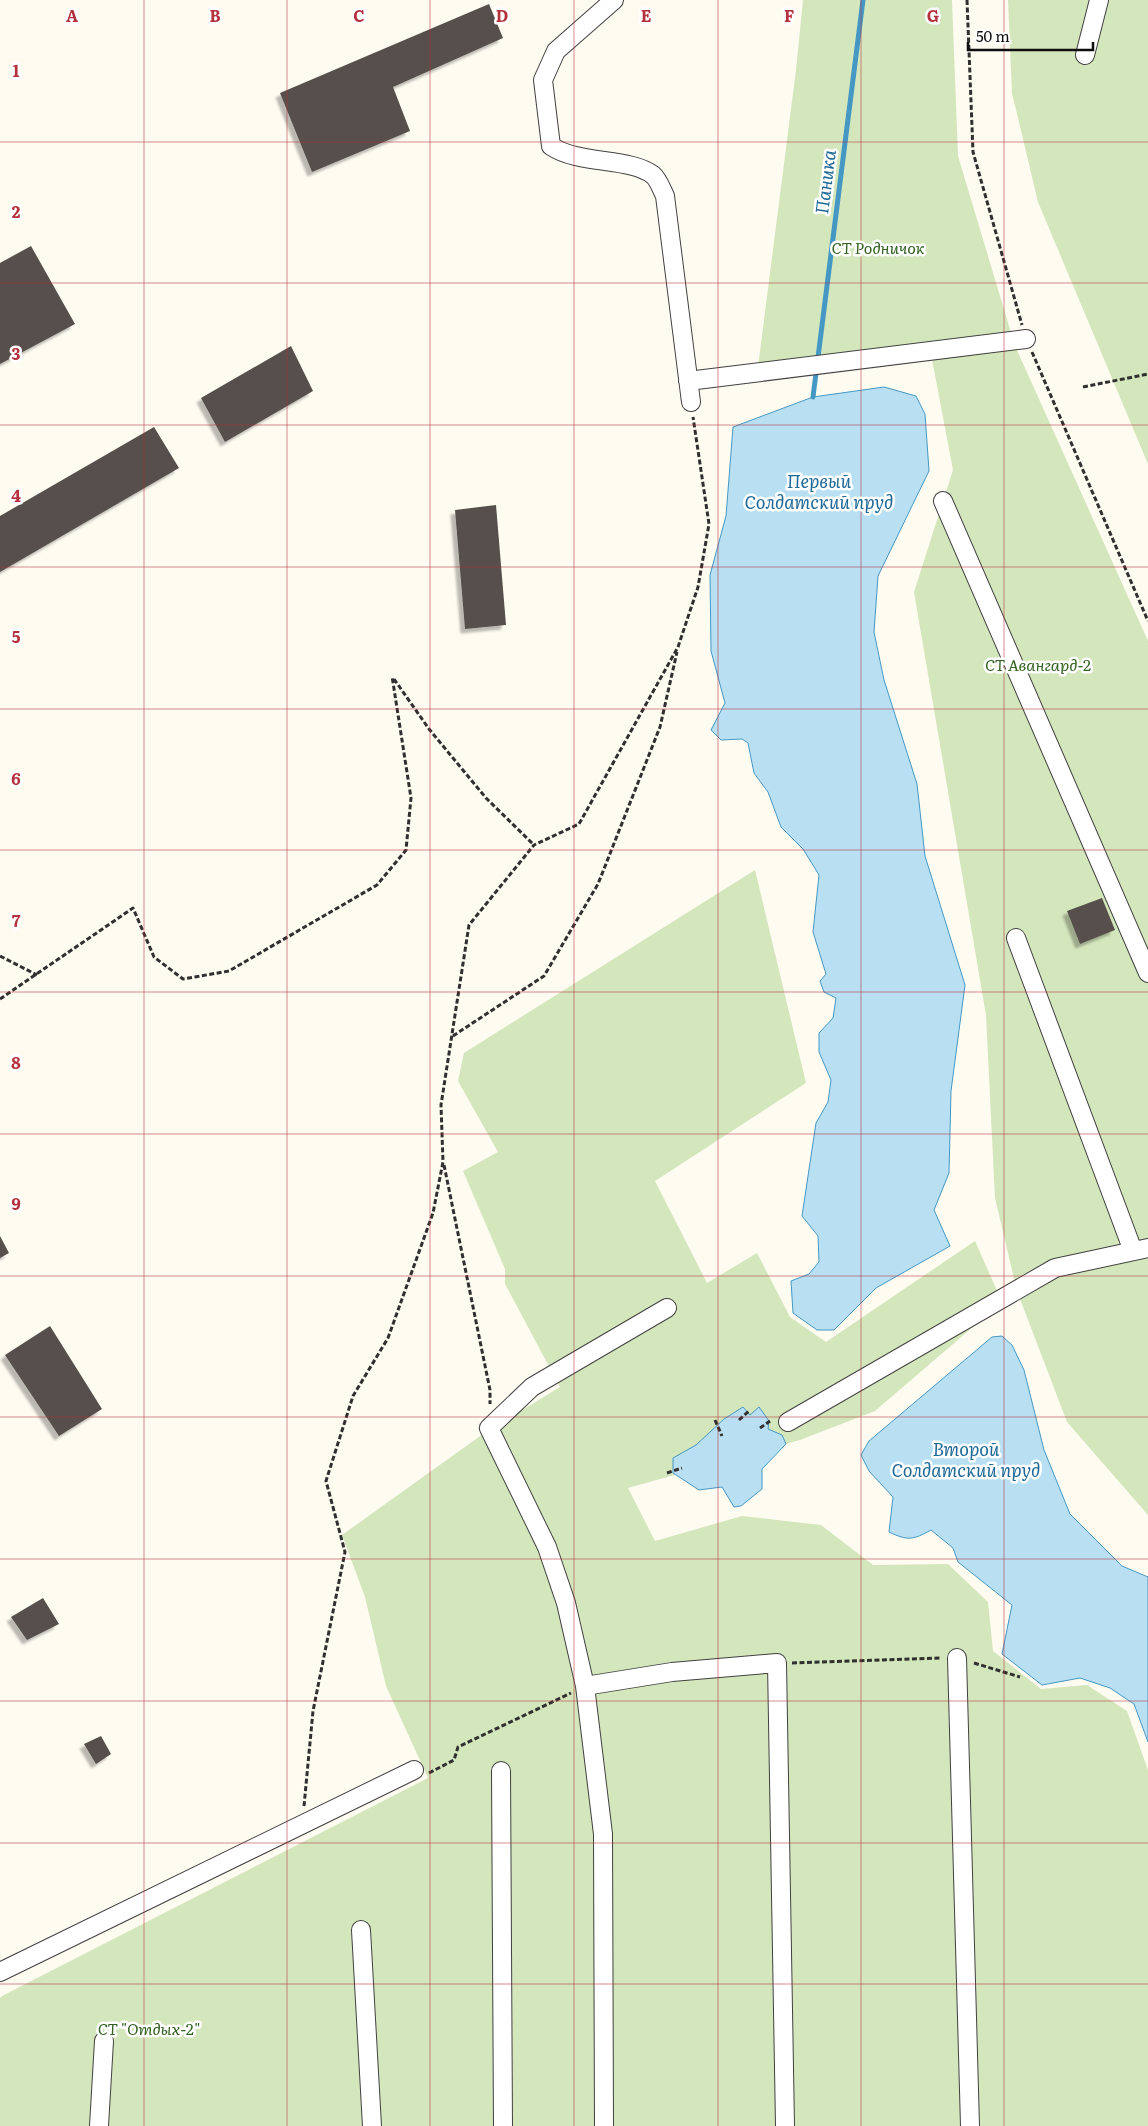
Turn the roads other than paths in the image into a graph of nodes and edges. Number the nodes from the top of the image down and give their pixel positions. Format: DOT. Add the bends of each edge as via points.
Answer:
graph roads {
  1 [pos="614,0"];
  2 [pos="1099,0"];
  3 [pos="1084,55"];
  4 [pos="1026,339"];
  5 [pos="688,381"];
  6 [pos="691,402"];
  7 [pos="943,501"];
  8 [pos="1016,938"];
  9 [pos="1148,972"];
  10 [pos="1141,1250"];
  11 [pos="667,1308"];
  12 [pos="788,1422"];
  13 [pos="957,1658"];
  14 [pos="586,1686"];
  15 [pos="414,1770"];
  16 [pos="501,1772"];
  17 [pos="361,1930"];
  18 [pos="0,1972"];
  19 [pos="104,2041"];
  20 [pos="99,2126"];
  21 [pos="372,2126"];
  22 [pos="503,2126"];
  23 [pos="604,2126"];
  24 [pos="785,2126"];
  25 [pos="970,2126"];
  1 -- 5 [label="lane" via="556,51 543,80 552,146 562,154 636,168 654,176 665,196"];
  2 -- 3 [label="lane"];
  4 -- 5 [label="lane"];
  5 -- 6 [label="lane"];
  7 -- 9 [label="lane"];
  8 -- 10 [label="lane"];
  10 -- 12 [label="lane" via="1055,1268"];
  11 -- 14 [label="lane" via="532,1387 489,1428 547,1547 566,1603"];
  13 -- 25 [label="lane"];
  14 -- 23 [label="lane" via="603,1834"];
  14 -- 24 [label="lane" via="672,1672 776,1663"];
  15 -- 18 [label="lane"];
  16 -- 22 [label="lane"];
  17 -- 21 [label="lane"];
  19 -- 20 [label="lane"];
}
